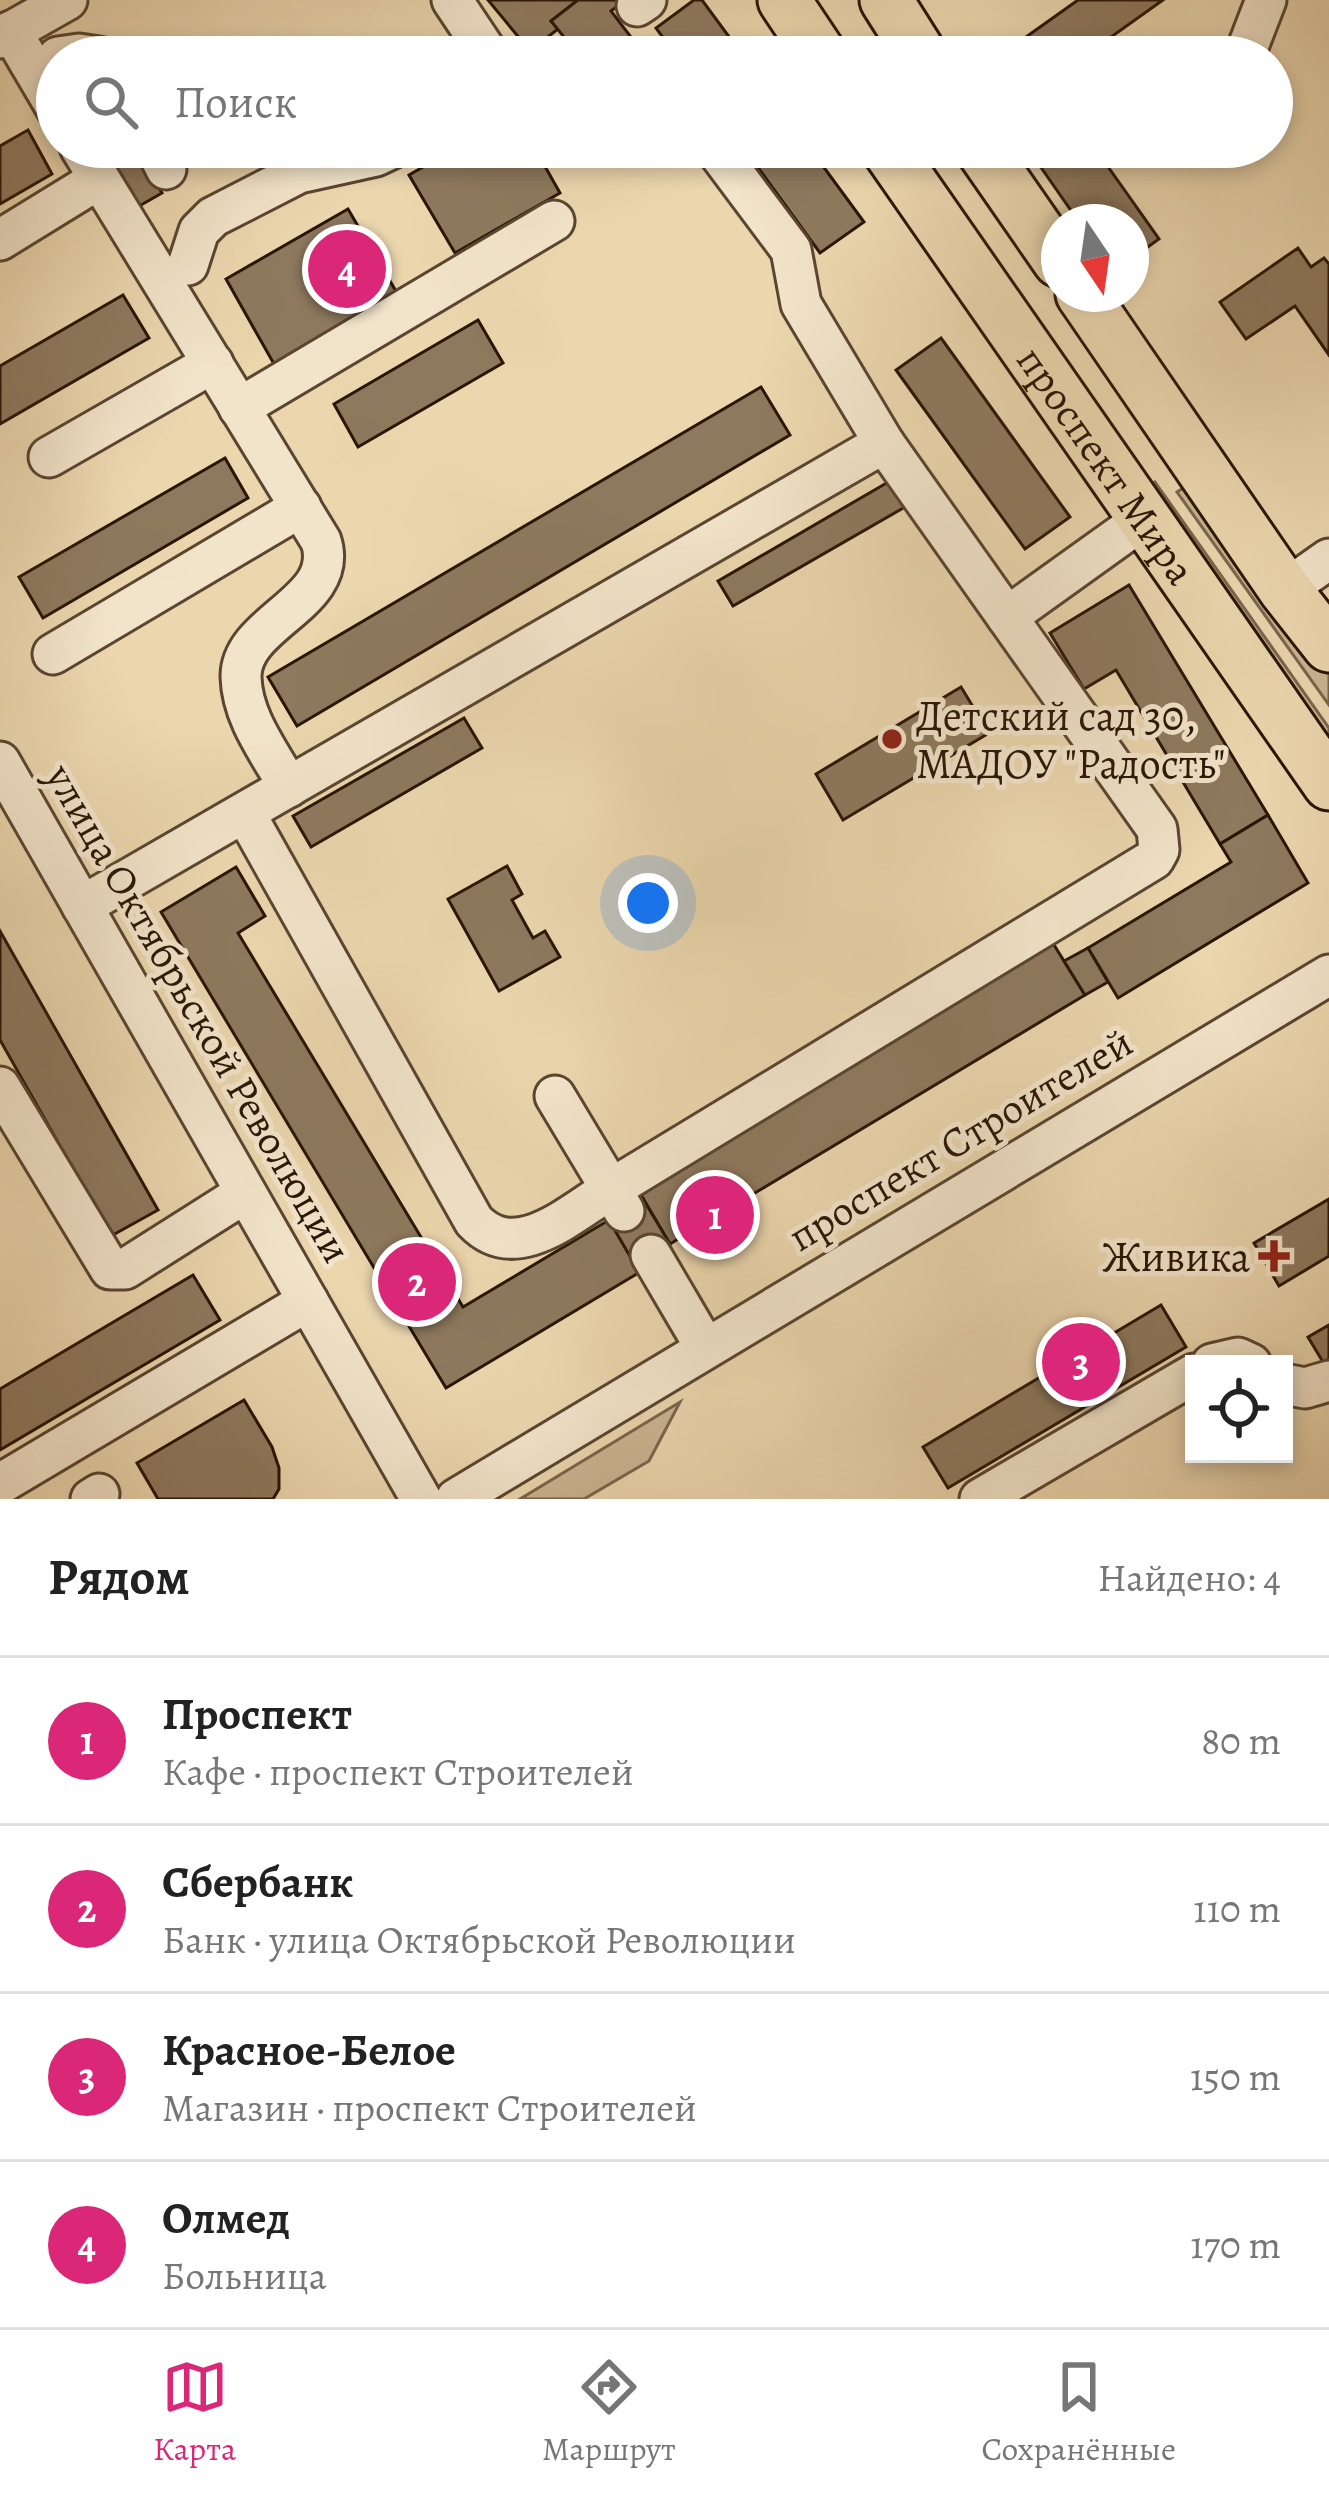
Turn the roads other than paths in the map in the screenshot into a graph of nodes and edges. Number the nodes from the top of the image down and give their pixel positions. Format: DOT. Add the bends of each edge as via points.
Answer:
graph roads {
  1 [pos="68,0"];
  2 [pos="452,0"];
  3 [pos="784,0"];
  4 [pos="886,0"];
  5 [pos="1267,0"];
  6 [pos="41,36"];
  7 [pos="476,36"];
  8 [pos="808,36"];
  9 [pos="909,36"];
  10 [pos="1252,36"];
  11 [pos="83,168"];
  12 [pos="92,168"];
  13 [pos="320,168"];
  14 [pos="730,168"];
  15 [pos="901,168"];
  16 [pos="995,168"];
  17 [pos="554,221"];
  18 [pos="1041,235"];
  19 [pos="0,240"];
  20 [pos="188,265"];
  21 [pos="1094,312"];
  22 [pos="212,363"];
  23 [pos="239,408"];
  24 [pos="884,443"];
  25 [pos="49,457"];
  26 [pos="301,507"];
  27 [pos="1145,518"];
  28 [pos="1329,560"];
  29 [pos="1286,590"];
  30 [pos="1007,617"];
  31 [pos="1329,646"];
  32 [pos="53,654"];
  33 [pos="0,762"];
  34 [pos="1329,784"];
  35 [pos="290,787"];
  36 [pos="244,813"];
  37 [pos="82,906"];
  38 [pos="1329,975"];
  39 [pos="0,1087"];
  40 [pos="555,1096"];
  41 [pos="245,1193"];
  42 [pos="618,1200"];
  43 [pos="651,1255"];
  44 [pos="308,1301"];
  45 [pos="705,1347"];
  46 [pos="1185,1379"];
  47 [pos="1329,1381"];
  48 [pos="1293,1386"];
  49 [pos="0,1484"];
  50 [pos="421,1499"];
  51 [pos="456,1499"];
  52 [pos="980,1499"];
  1 -- 6 [label="street"];
  2 -- 7 [label="street"];
  3 -- 8 [label="main road"];
  4 -- 9 [label="main road"];
  5 -- 10 [label="street"];
  11 -- 19 [label="street"];
  12 -- 22 [label="street"];
  13 -- 20 [label="street" via="213,218 199,231"];
  14 -- 24 [label="street" via="791,250 801,304"];
  15 -- 27 [label="main road, проспект Мира"];
  16 -- 18 [label="main road"];
  17 -- 23 [label="street"];
  21 -- 29 [label="main road, проспект Мира"];
  22 -- 23 [label="street"];
  22 -- 25 [label="street"];
  23 -- 26 [label="street"];
  24 -- 30 [label="street"];
  24 -- 35 [label="street"];
  26 -- 32 [label="street"];
  26 -- 35 [label="street" via="325,552 322,566 296,608 254,642 241,674 252,724"];
  27 -- 30 [label="street"];
  27 -- 34 [label="main road, проспект Мира"];
  28 -- 29 [label="street"];
  29 -- 31 [label="main road, проспект Мира"];
  30 -- 42 [label="street" via="1157,829 1154,859"];
  33 -- 37 [label="street, улица Октябрьской Революции"];
  35 -- 36 [label="street"];
  36 -- 37 [label="street"];
  36 -- 42 [label="street" via="474,1221 488,1235 521,1239"];
  37 -- 41 [label="street, улица Октябрьской Революции"];
  38 -- 45 [label="street, проспект Строителей"];
  39 -- 41 [label="street" via="110,1269 133,1265"];
  40 -- 42 [label="street"];
  41 -- 44 [label="street, улица Октябрьской Революции"];
  43 -- 45 [label="street"];
  44 -- 49 [label="street"];
  44 -- 50 [label="street, улица Октябрьской Революции"];
  45 -- 51 [label="street, проспект Строителей"];
  46 -- 52 [label="street"];
  47 -- 48 [label="street"];
}
